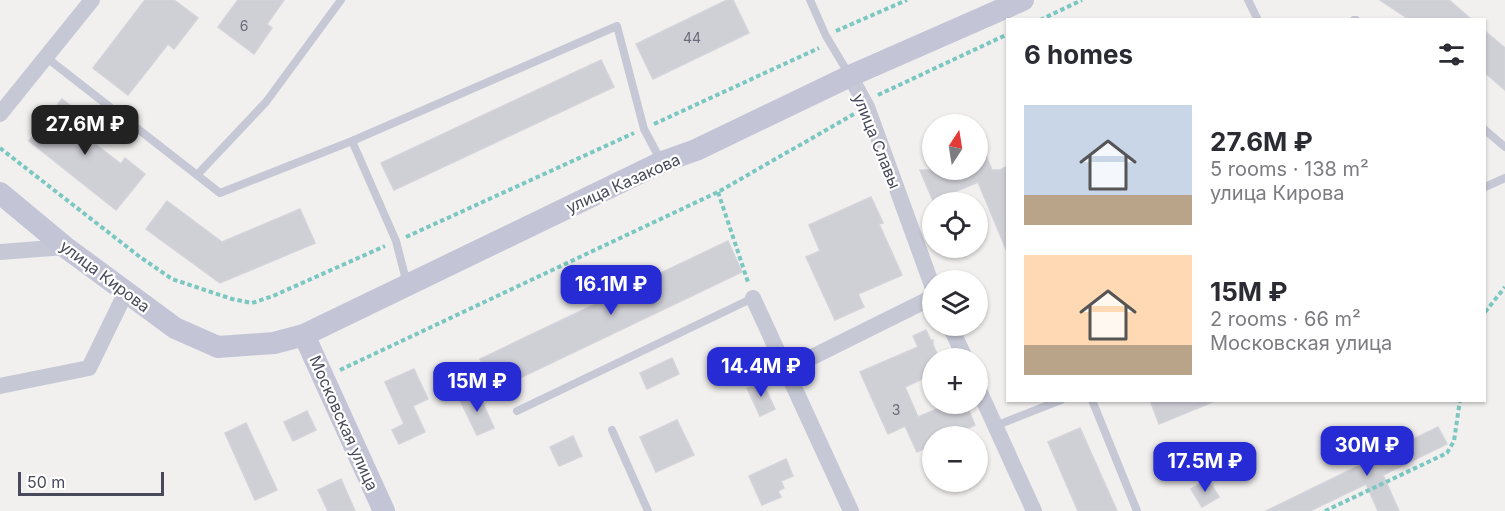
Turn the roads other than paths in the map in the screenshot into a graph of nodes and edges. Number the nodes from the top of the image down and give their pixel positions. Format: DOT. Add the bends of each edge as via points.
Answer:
graph roads {
  1 [pos="92,0"];
  2 [pos="341,0"];
  3 [pos="810,0"];
  4 [pos="1023,0"];
  5 [pos="1248,0"];
  6 [pos="1257,18"];
  7 [pos="47,58"];
  8 [pos="850,76"];
  9 [pos="0,114"];
  10 [pos="1486,131"];
  11 [pos="352,141"];
  12 [pos="1505,147"];
  13 [pos="662,162"];
  14 [pos="197,175"];
  15 [pos="1505,178"];
  16 [pos="1486,187"];
  17 [pos="0,193"];
  18 [pos="65,247"];
  19 [pos="0,252"];
  20 [pos="926,270"];
  21 [pos="406,284"];
  22 [pos="126,292"];
  23 [pos="753,298"];
  24 [pos="922,302"];
  25 [pos="303,335"];
  26 [pos="218,346"];
  27 [pos="786,370"];
  28 [pos="0,386"];
  29 [pos="1056,402"];
  30 [pos="1093,402"];
  31 [pos="988,410"];
  32 [pos="517,411"];
  33 [pos="995,426"];
  34 [pos="612,430"];
  35 [pos="384,511"];
  36 [pos="648,511"];
  37 [pos="851,511"];
  38 [pos="1035,511"];
  39 [pos="1137,511"];
  1 -- 7 [label="street"];
  2 -- 14 [label="lane" via="266,102"];
  3 -- 8 [label="lane, улица Славы"];
  4 -- 8 [label="main road, улица Казакова"];
  5 -- 6 [label="lane"];
  7 -- 9 [label="street"];
  7 -- 14 [label="lane"];
  8 -- 13 [label="main road, улица Казакова" via="696,150"];
  8 -- 20 [label="street, улица Славы" via="867,107"];
  10 -- 12 [label="lane"];
  11 -- 13 [label="lane" via="617,26 644,129"];
  11 -- 14 [label="lane" via="220,193"];
  11 -- 21 [label="lane" via="396,241"];
  13 -- 21 [label="main road, улица Казакова"];
  15 -- 16 [label="lane"];
  17 -- 18 [label="main road, улица Кирова"];
  18 -- 19 [label="street"];
  18 -- 22 [label="main road, улица Кирова"];
  21 -- 25 [label="main road, улица Казакова"];
  22 -- 26 [label="main road, улица Кирова" via="175,328"];
  22 -- 28 [label="street" via="89,368"];
  23 -- 27 [label="street"];
  23 -- 32 [label="lane"];
  24 -- 27 [label="street"];
  25 -- 26 [label="main road, улица Казакова" via="274,344"];
  25 -- 35 [label="main road, Московская улица"];
  27 -- 37 [label="street"];
  29 -- 33 [label="lane"];
  30 -- 39 [label="lane"];
  31 -- 33 [label="street"];
  33 -- 38 [label="street"];
  34 -- 36 [label="lane"];
}
